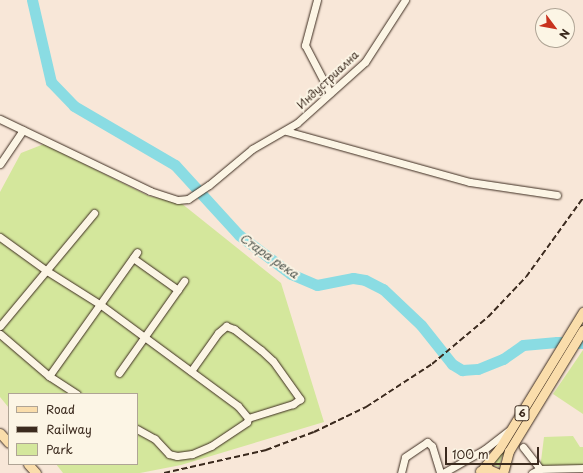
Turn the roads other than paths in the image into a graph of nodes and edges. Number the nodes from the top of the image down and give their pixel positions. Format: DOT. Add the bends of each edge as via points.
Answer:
graph roads {
  1 [pos="317,0"];
  2 [pos="405,0"];
  3 [pos="330,93"];
  4 [pos="0,119"];
  5 [pos="23,130"];
  6 [pos="286,131"];
  7 [pos="0,164"];
  8 [pos="557,195"];
  9 [pos="94,213"];
  10 [pos="0,237"];
  11 [pos="47,271"];
  12 [pos="184,281"];
  13 [pos="178,290"];
  14 [pos="101,305"];
  15 [pos="583,312"];
  16 [pos="0,326"];
  17 [pos="582,332"];
  18 [pos="0,334"];
  19 [pos="144,338"];
  20 [pos="191,371"];
  21 [pos="119,373"];
  22 [pos="49,376"];
  23 [pos="76,393"];
  24 [pos="248,418"];
  25 [pos="514,426"];
  26 [pos="138,430"];
  27 [pos="0,433"];
  28 [pos="8,442"];
  29 [pos="523,448"];
  30 [pos="29,465"];
  31 [pos="583,468"];
  32 [pos="540,469"];
  33 [pos="478,472"];
  34 [pos="36,473"];
  35 [pos="401,473"];
  36 [pos="440,473"];
  37 [pos="443,473"];
  38 [pos="497,473"];
  39 [pos="503,473"];
  40 [pos="532,473"];
  1 -- 3 [label="street" via="305,45"];
  2 -- 3 [label="street, Индустриална" via="365,62"];
  3 -- 6 [label="street, Индустриална"];
  4 -- 5 [label="street"];
  5 -- 6 [label="street, Индустриална" via="150,191 178,200 194,196 252,149"];
  5 -- 7 [label="street"];
  6 -- 8 [label="street" via="470,182"];
  9 -- 11 [label="street"];
  10 -- 11 [label="street"];
  11 -- 14 [label="street"];
  11 -- 16 [label="street"];
  12 -- 13 [label="street"];
  13 -- 14 [label="street" via="135,255"];
  13 -- 19 [label="street"];
  14 -- 19 [label="street"];
  14 -- 22 [label="street"];
  15 -- 25 [label="main road, 6"];
  17 -- 39 [label="main road, 6" via="509,451"];
  18 -- 22 [label="street"];
  19 -- 20 [label="street"];
  19 -- 21 [label="street"];
  20 -- 24 [label="street" via="238,406"];
  20 -- 24 [label="street" via="218,333 226,326 234,329 261,350 273,361 300,399 293,404"];
  22 -- 23 [label="street"];
  24 -- 26 [label="street" via="247,422 211,446 192,454 176,456 169,454 156,439"];
  25 -- 33 [label="main road, 6"];
  25 -- 37 [label="street" via="485,449"];
  27 -- 28 [label="main road"];
  29 -- 32 [label="street"];
  30 -- 34 [label="main road"];
  31 -- 32 [label="street"];
  32 -- 40 [label="street"];
  33 -- 38 [label="main road, 6" via="490,470"];
  35 -- 36 [label="street" via="405,457 428,442 432,446"];
}
